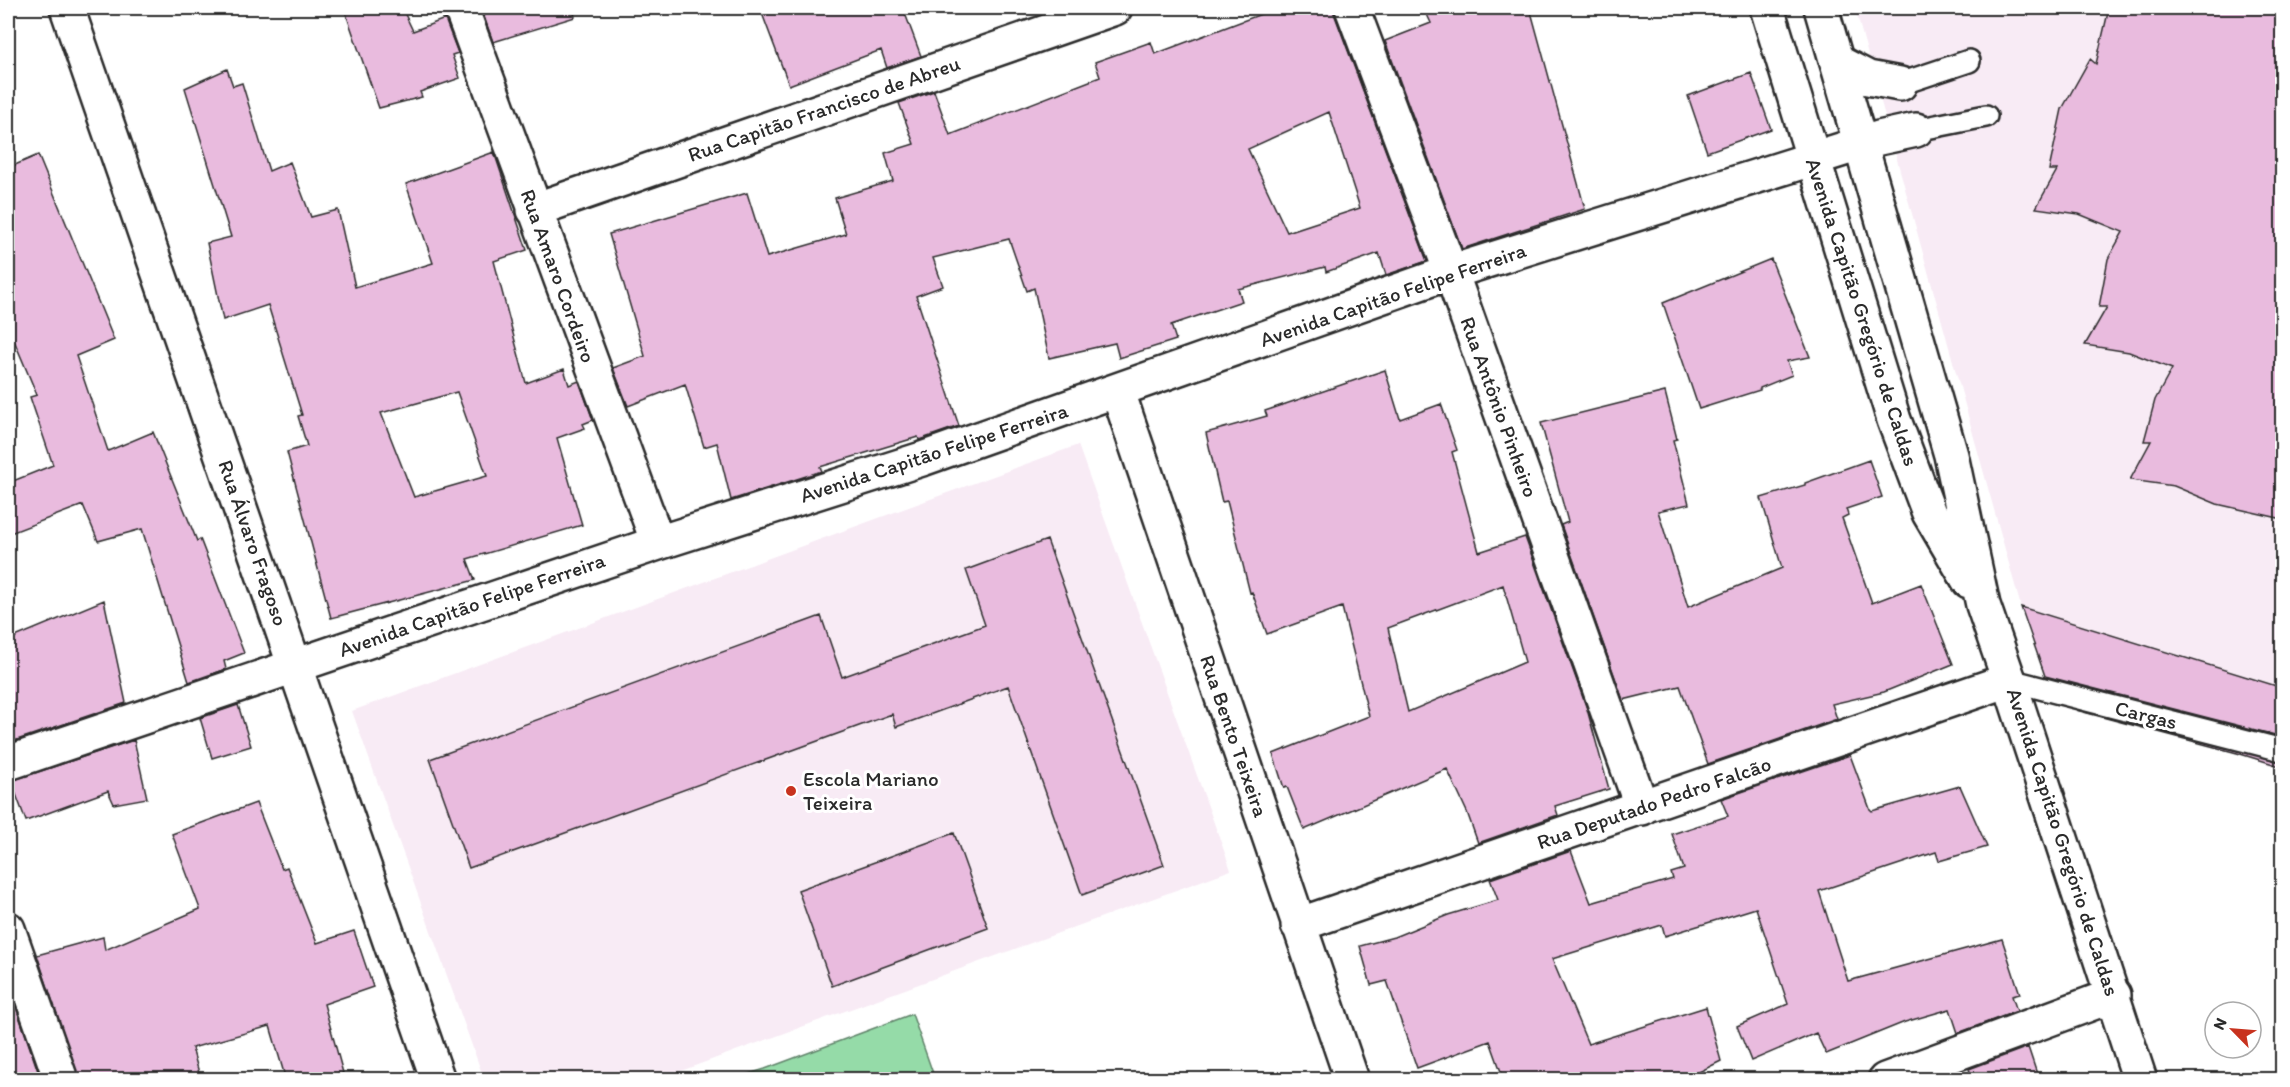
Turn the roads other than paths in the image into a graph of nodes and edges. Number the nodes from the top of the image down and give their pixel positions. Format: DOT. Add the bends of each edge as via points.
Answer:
graph roads {
  1 [pos="67,8"];
  2 [pos="461,8"];
  3 [pos="1115,8"];
  4 [pos="1352,8"];
  5 [pos="1767,8"];
  6 [pos="1821,8"];
  7 [pos="1969,61"];
  8 [pos="1837,62"];
  9 [pos="1900,84"];
  10 [pos="1986,116"];
  11 [pos="1916,130"];
  12 [pos="1861,145"];
  13 [pos="1814,160"];
  14 [pos="534,210"];
  15 [pos="1451,272"];
  16 [pos="1118,392"];
  17 [pos="658,543"];
  18 [pos="1983,605"];
  19 [pos="296,664"];
  20 [pos="2009,680"];
  21 [pos="2283,750"];
  22 [pos="8,763"];
  23 [pos="1642,808"];
  24 [pos="1298,925"];
  25 [pos="8,929"];
  26 [pos="2114,995"];
  27 [pos="61,1080"];
  28 [pos="438,1080"];
  29 [pos="1352,1080"];
  30 [pos="1885,1080"];
  31 [pos="2140,1080"];
  1 -- 19 [label="street, Rua Álvaro Fragoso"];
  2 -- 14 [label="street, Rua Amaro Cordeiro"];
  3 -- 14 [label="street, Rua Capitão Francisco de Abreu"];
  4 -- 15 [label="street, Rua Antônio Pinheiro"];
  5 -- 13 [label="street, Avenida Capitão Gregório de Caldas"];
  6 -- 8 [label="street, Avenida Capitão Gregório de Caldas"];
  7 -- 9 [label="lane"];
  8 -- 9 [label="street" via="1868,78"];
  8 -- 12 [label="street, Avenida Capitão Gregório de Caldas"];
  10 -- 11 [label="lane"];
  11 -- 12 [label="street, Avenida Capitão Felipe Ferreira"];
  12 -- 13 [label="street, Avenida Capitão Felipe Ferreira"];
  12 -- 18 [label="street, Avenida Capitão Gregório de Caldas" via="1951,455"];
  13 -- 15 [label="street, Avenida Capitão Felipe Ferreira"];
  13 -- 18 [label="street, Avenida Capitão Gregório de Caldas" via="1894,420 1929,513"];
  14 -- 17 [label="street, Rua Amaro Cordeiro"];
  15 -- 16 [label="street, Avenida Capitão Felipe Ferreira"];
  15 -- 23 [label="street, Rua Antônio Pinheiro"];
  16 -- 17 [label="street, Avenida Capitão Felipe Ferreira"];
  16 -- 24 [label="street, Rua Bento Teixeira"];
  17 -- 19 [label="street, Avenida Capitão Felipe Ferreira"];
  18 -- 20 [label="street, Avenida Capitão Gregório de Caldas"];
  19 -- 22 [label="street, Avenida Capitão Felipe Ferreira"];
  19 -- 28 [label="street, Rua Álvaro Fragoso"];
  20 -- 21 [label="lane, Cargas"];
  20 -- 23 [label="street, Rua Deputado Pedro Falcão"];
  20 -- 26 [label="street, Avenida Capitão Gregório de Caldas"];
  23 -- 24 [label="street, Rua Deputado Pedro Falcão"];
  24 -- 29 [label="street, Rua Bento Teixeira"];
  25 -- 27 [label="street"];
  26 -- 30 [label="street"];
  26 -- 31 [label="street, Avenida Capitão Gregório de Caldas"];
}
